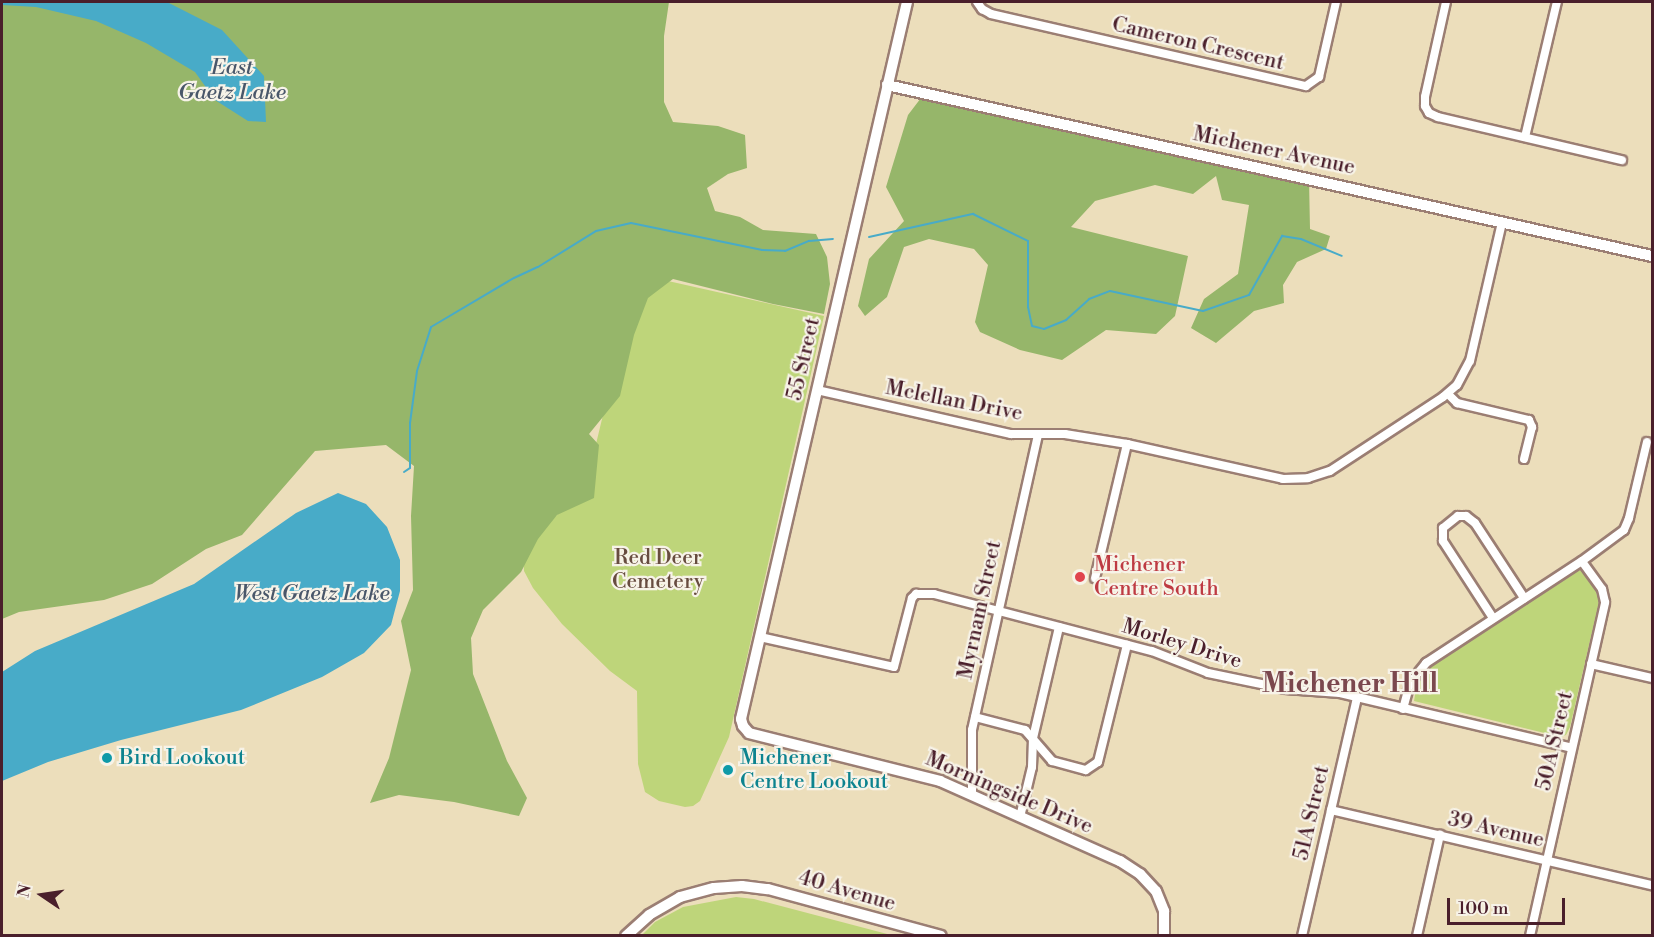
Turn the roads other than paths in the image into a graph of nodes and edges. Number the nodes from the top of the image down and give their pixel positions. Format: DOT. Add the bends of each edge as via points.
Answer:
graph roads {
  1 [pos="907,2"];
  2 [pos="977,2"];
  3 [pos="1336,2"];
  4 [pos="1446,2"];
  5 [pos="1557,2"];
  6 [pos="887,85"];
  7 [pos="1525,137"];
  8 [pos="1622,160"];
  9 [pos="1502,222"];
  10 [pos="1653,256"];
  11 [pos="817,390"];
  12 [pos="1448,394"];
  13 [pos="1038,435"];
  14 [pos="1647,442"];
  15 [pos="1127,444"];
  16 [pos="1524,459"];
  17 [pos="1582,561"];
  18 [pos="1095,578"];
  19 [pos="1524,598"];
  20 [pos="999,611"];
  21 [pos="1494,618"];
  22 [pos="1059,627"];
  23 [pos="760,637"];
  24 [pos="1127,645"];
  25 [pos="1591,664"];
  26 [pos="1653,678"];
  27 [pos="1357,698"];
  28 [pos="1402,709"];
  29 [pos="975,717"];
  30 [pos="742,726"];
  31 [pos="1033,738"];
  32 [pos="1572,748"];
  33 [pos="972,794"];
  34 [pos="1331,810"];
  35 [pos="1020,817"];
  36 [pos="1440,835"];
  37 [pos="1547,860"];
  38 [pos="1653,885"];
  39 [pos="626,936"];
  40 [pos="941,936"];
  41 [pos="1164,936"];
  42 [pos="1302,936"];
  43 [pos="1417,936"];
  44 [pos="1530,936"];
  1 -- 6 [label="street, 55 Street"];
  2 -- 3 [label="street, Cameron Crescent" via="986,12 1012,19 1300,86 1311,84 1320,72"];
  4 -- 7 [label="street" via="1425,93 1427,110 1438,117"];
  5 -- 7 [label="street"];
  6 -- 9 [label="street, Michener Avenue"];
  6 -- 11 [label="street, 55 Street"];
  7 -- 8 [label="street"];
  9 -- 10 [label="street, Michener Avenue"];
  9 -- 12 [label="street" via="1468,366"];
  11 -- 13 [label="street, Mclellan Drive" via="1005,432"];
  11 -- 23 [label="street, 55 Street"];
  12 -- 15 [label="street, Mclellan Drive" via="1317,476 1283,479"];
  12 -- 16 [label="street" via="1458,403 1529,420 1532,427"];
  13 -- 15 [label="street, Mclellan Drive" via="1074,435"];
  13 -- 20 [label="street, Myrnam Street"];
  14 -- 17 [label="street" via="1624,530"];
  15 -- 18 [label="street"];
  17 -- 19 [label="street"];
  17 -- 25 [label="street, 50A Street" via="1602,589 1605,602"];
  19 -- 21 [label="street"];
  19 -- 21 [label="street" via="1475,523 1466,516 1458,516 1443,528 1443,541"];
  20 -- 22 [label="street, Morley Drive"];
  20 -- 23 [label="street, Morley Drive" via="934,594 914,596 894,667"];
  20 -- 29 [label="street, Myrnam Street"];
  21 -- 28 [label="street" via="1420,668 1410,683"];
  22 -- 24 [label="street, Morley Drive"];
  22 -- 31 [label="street"];
  23 -- 30 [label="street, 55 Street"];
  24 -- 27 [label="street, Morley Drive" via="1228,678"];
  24 -- 31 [label="street" via="1098,762 1086,770 1056,763"];
  25 -- 26 [label="street"];
  25 -- 32 [label="street, 50A Street"];
  27 -- 28 [label="street, Morley Drive"];
  27 -- 34 [label="street, 51A Street"];
  28 -- 32 [label="street, Morley Drive"];
  29 -- 31 [label="street" via="1022,729"];
  29 -- 33 [label="street, Myrnam Street"];
  30 -- 33 [label="street, Morningside Drive" via="750,733 933,779"];
  31 -- 35 [label="street" via="1032,767"];
  32 -- 37 [label="street, 50A Street"];
  33 -- 35 [label="street, Morningside Drive"];
  34 -- 36 [label="street, 39 Avenue"];
  34 -- 42 [label="street, 51A Street"];
  35 -- 41 [label="street, Morningside Drive" via="1120,861 1140,874 1151,884 1164,911"];
  36 -- 37 [label="street, 39 Avenue"];
  36 -- 43 [label="street"];
  37 -- 38 [label="street, 39 Avenue"];
  37 -- 44 [label="street, 50A Street"];
  39 -- 40 [label="street, 40 Avenue" via="649,915 680,897 742,886 768,889"];
}
